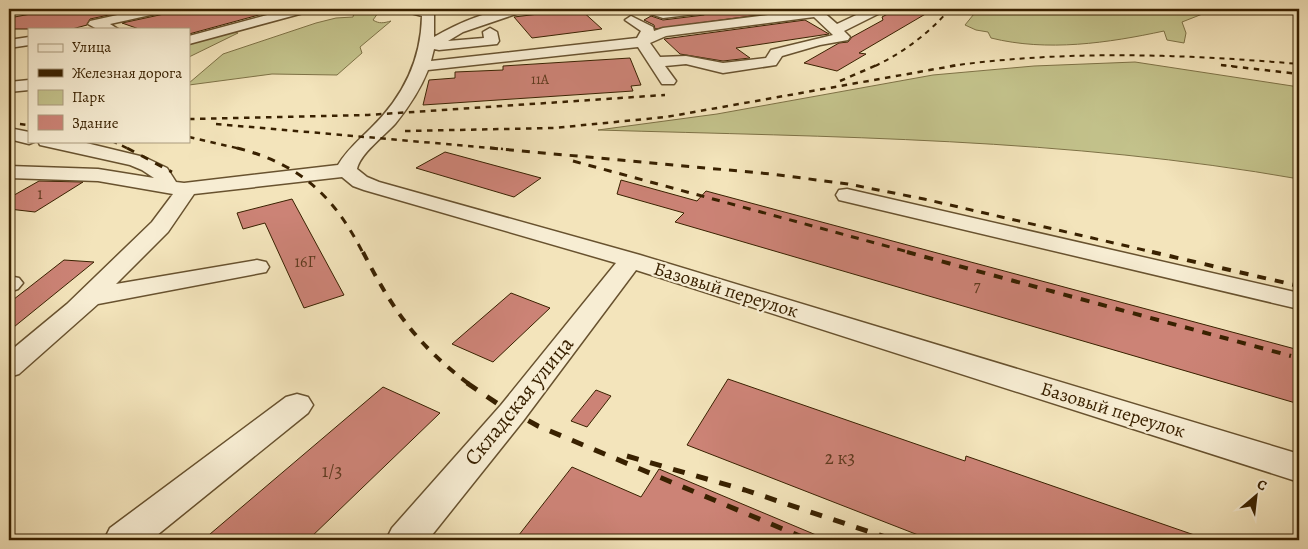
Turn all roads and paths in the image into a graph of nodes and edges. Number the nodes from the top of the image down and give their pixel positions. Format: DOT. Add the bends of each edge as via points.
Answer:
graph roads {
  1 [pos="160,9"];
  2 [pos="302,9"];
  3 [pos="411,9"];
  4 [pos="518,9"];
  5 [pos="653,9"];
  6 [pos="704,9"];
  7 [pos="878,9"];
  8 [pos="822,11"];
  9 [pos="631,20"];
  10 [pos="104,28"];
  11 [pos="835,30"];
  12 [pos="490,32"];
  13 [pos="190,40"];
  14 [pos="28,41"];
  15 [pos="642,42"];
  16 [pos="9,44"];
  17 [pos="424,57"];
  18 [pos="655,62"];
  19 [pos="668,82"];
  20 [pos="28,85"];
  21 [pos="9,87"];
  22 [pos="9,134"];
  23 [pos="28,138"];
  24 [pos="52,142"];
  25 [pos="347,170"];
  26 [pos="9,172"];
  27 [pos="176,188"];
  28 [pos="847,195"];
  29 [pos="631,260"];
  30 [pos="257,267"];
  31 [pos="90,297"];
  32 [pos="1299,301"];
  33 [pos="11,363"];
  34 [pos="297,405"];
  35 [pos="1299,468"];
  36 [pos="123,540"];
  37 [pos="405,540"];
  1 -- 10 [label="street" via="91,26"];
  2 -- 13 [label="street"];
  3 -- 17 [label="street" via="428,14 429,32"];
  4 -- 17 [label="street" via="458,29"];
  5 -- 6 [label="street" via="663,14"];
  7 -- 11 [label="street"];
  8 -- 11 [label="street"];
  8 -- 15 [label="street" via="663,32"];
  9 -- 15 [label="street" via="648,30"];
  11 -- 18 [label="street" via="843,37 776,53 771,62 723,68 686,60"];
  12 -- 17 [label="street" via="492,41"];
  14 -- 16 [label="street"];
  15 -- 17 [label="street"];
  15 -- 18 [label="street"];
  17 -- 25 [label="street" via="413,89 351,160"];
  18 -- 19 [label="street"];
  20 -- 21 [label="street"];
  22 -- 23 [label="street"];
  24 -- 27 [label="street" via="144,164 157,170"];
  25 -- 27 [label="street"];
  25 -- 29 [label="street, Базовый переулок" via="350,175 388,192"];
  26 -- 27 [label="street" via="98,175"];
  27 -- 31 [label="street" via="182,196 160,227"];
  28 -- 32 [label="street"];
  29 -- 35 [label="street, Базовый переулок"];
  29 -- 37 [label="street, Складская улица" via="512,413"];
  30 -- 31 [label="street"];
  31 -- 33 [label="street"];
  34 -- 36 [label="street"];
}
